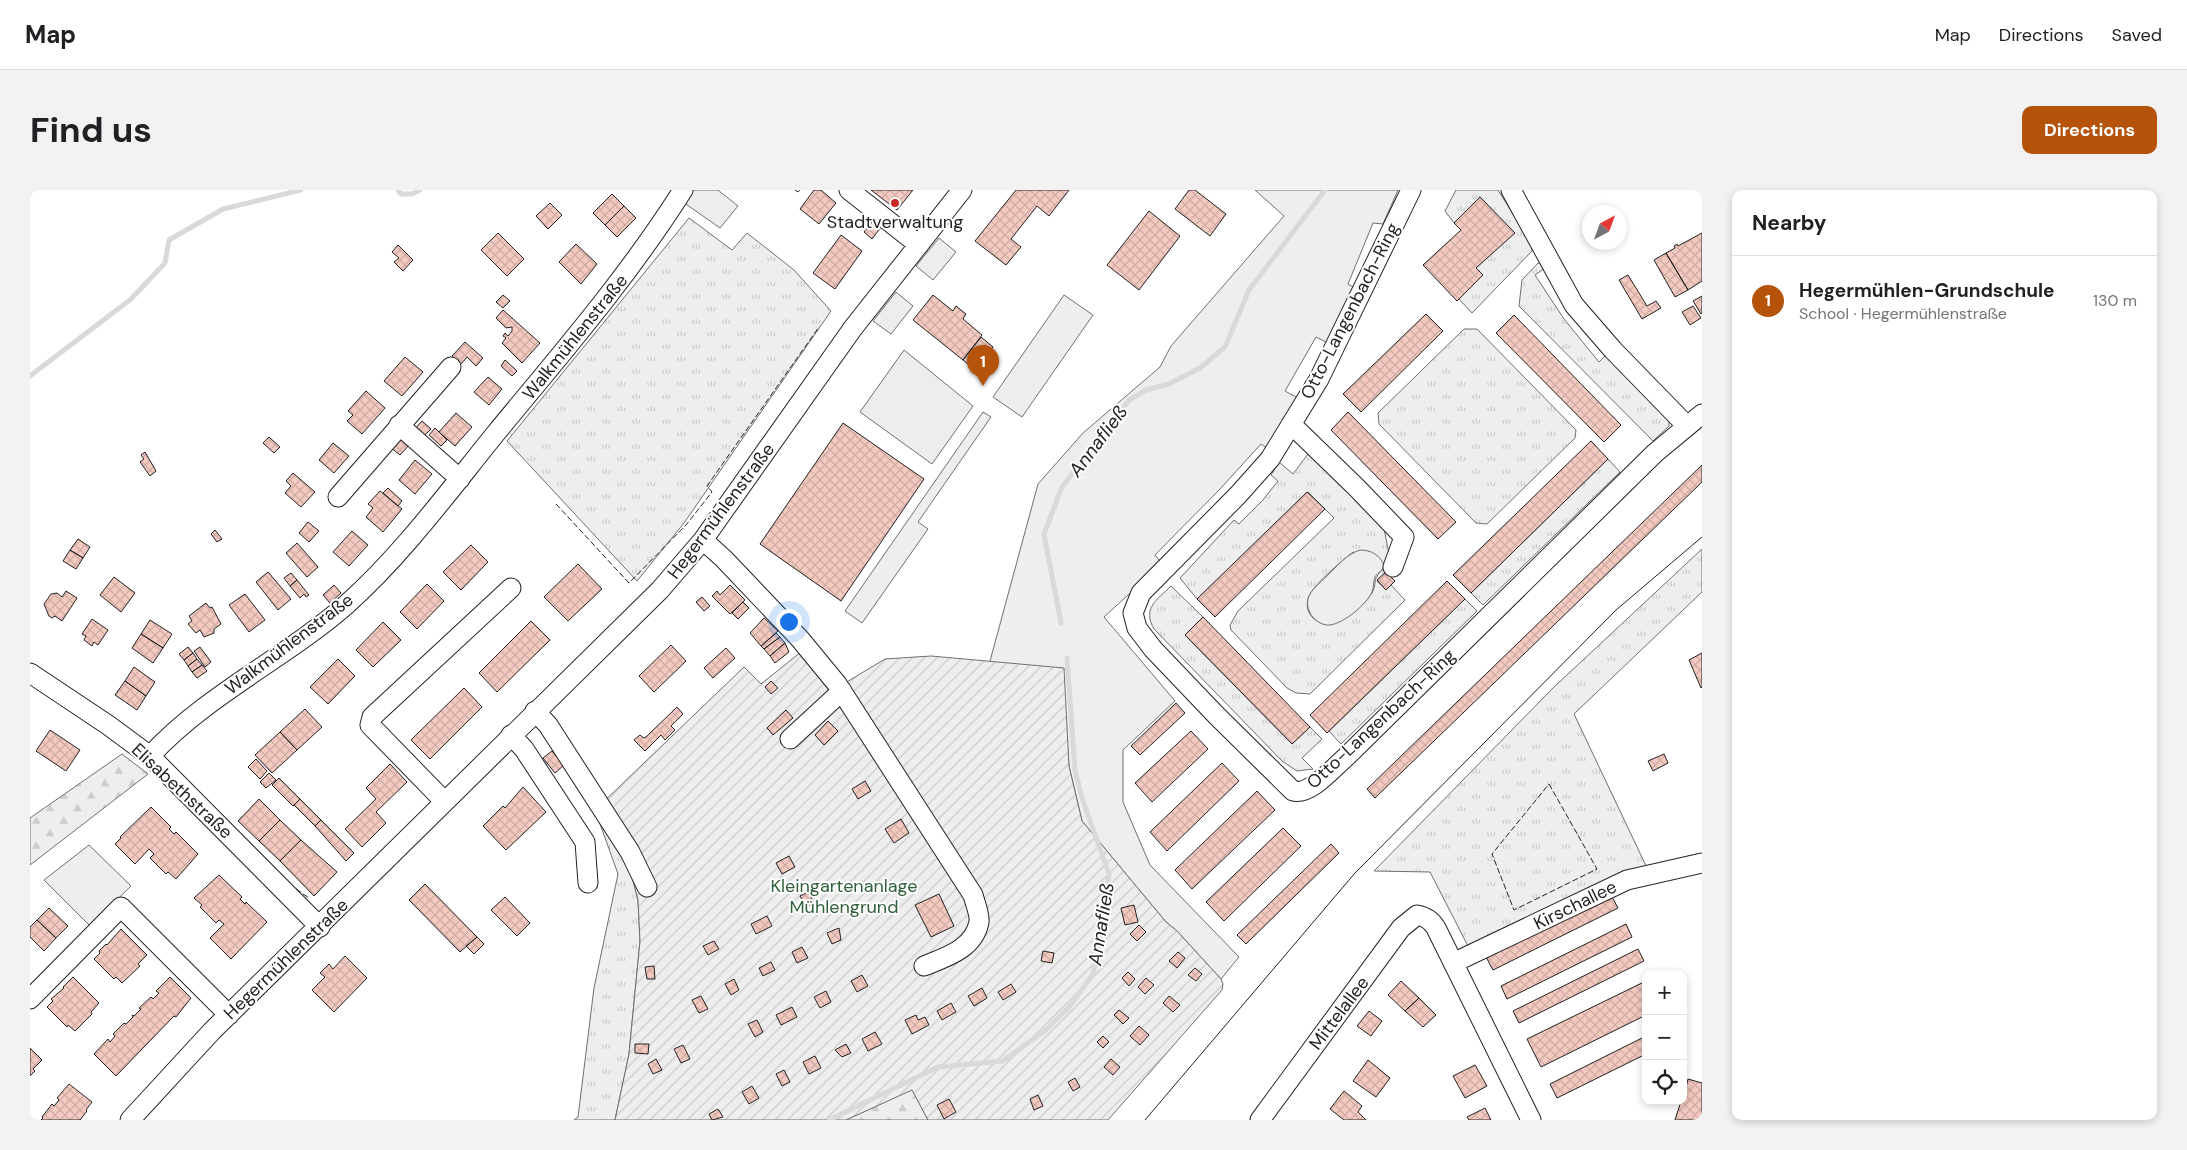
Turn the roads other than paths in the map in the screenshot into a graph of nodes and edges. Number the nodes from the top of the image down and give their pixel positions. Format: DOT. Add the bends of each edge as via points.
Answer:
graph roads {
  1 [pos="683,190"];
  2 [pos="849,190"];
  3 [pos="962,190"];
  4 [pos="1411,190"];
  5 [pos="1511,190"];
  6 [pos="919,245"];
  7 [pos="451,366"];
  8 [pos="1702,414"];
  9 [pos="1291,424"];
  10 [pos="399,425"];
  11 [pos="1687,426"];
  12 [pos="460,478"];
  13 [pos="338,497"];
  14 [pos="703,540"];
  15 [pos="1393,567"];
  16 [pos="511,588"];
  17 [pos="30,673"];
  18 [pos="842,691"];
  19 [pos="535,711"];
  20 [pos="511,735"];
  21 [pos="790,739"];
  22 [pos="150,756"];
  23 [pos="444,800"];
  24 [pos="1702,863"];
  25 [pos="588,883"];
  26 [pos="647,887"];
  27 [pos="320,927"];
  28 [pos="1453,964"];
  29 [pos="924,966"];
  30 [pos="30,998"];
  31 [pos="229,1015"];
  32 [pos="1264,1118"];
  33 [pos="130,1120"];
  34 [pos="1531,1120"];
  1 -- 12 [label="street, Walkmühlenstraße" via="595,314"];
  2 -- 6 [label="street"];
  3 -- 6 [label="street, Hegermühlenstraße"];
  4 -- 9 [label="street, Otto-Langenbach-Ring" via="1319,379"];
  5 -- 11 [label="street" via="1574,305"];
  6 -- 14 [label="street, Hegermühlenstraße" via="853,328"];
  7 -- 10 [label="street"];
  8 -- 11 [label="street"];
  9 -- 11 [label="street, Otto-Langenbach-Ring" via="1270,459 1141,593 1133,613 1137,628 1153,649 1277,776 1298,793 1312,787 1346,757 1655,453"];
  9 -- 15 [label="street" via="1404,537"];
  10 -- 12 [label="street"];
  10 -- 13 [label="street"];
  12 -- 22 [label="street, Walkmühlenstraße" via="384,567 346,604 191,718"];
  14 -- 18 [label="street" via="800,639"];
  14 -- 19 [label="street, Hegermühlenstraße" via="660,590"];
  16 -- 23 [label="street" via="372,717 370,725"];
  17 -- 22 [label="street, Elisabethstraße"];
  18 -- 21 [label="street"];
  18 -- 29 [label="street" via="973,895 979,921 974,936 961,950"];
  19 -- 20 [label="street, Hegermühlenstraße"];
  19 -- 26 [label="street" via="548,725 630,852"];
  20 -- 23 [label="street, Hegermühlenstraße"];
  20 -- 25 [label="street" via="524,748 585,842"];
  22 -- 27 [label="street, Elisabethstraße"];
  23 -- 27 [label="street, Hegermühlenstraße"];
  24 -- 28 [label="street, Kirschallee" via="1627,880"];
  27 -- 31 [label="street, Hegermühlenstraße"];
  28 -- 32 [label="street, Mittelallee" via="1431,920 1416,916 1401,928"];
  28 -- 34 [label="street"];
  30 -- 31 [label="street" via="121,907"];
  31 -- 33 [label="street, Hegermühlenstraße"];
}
